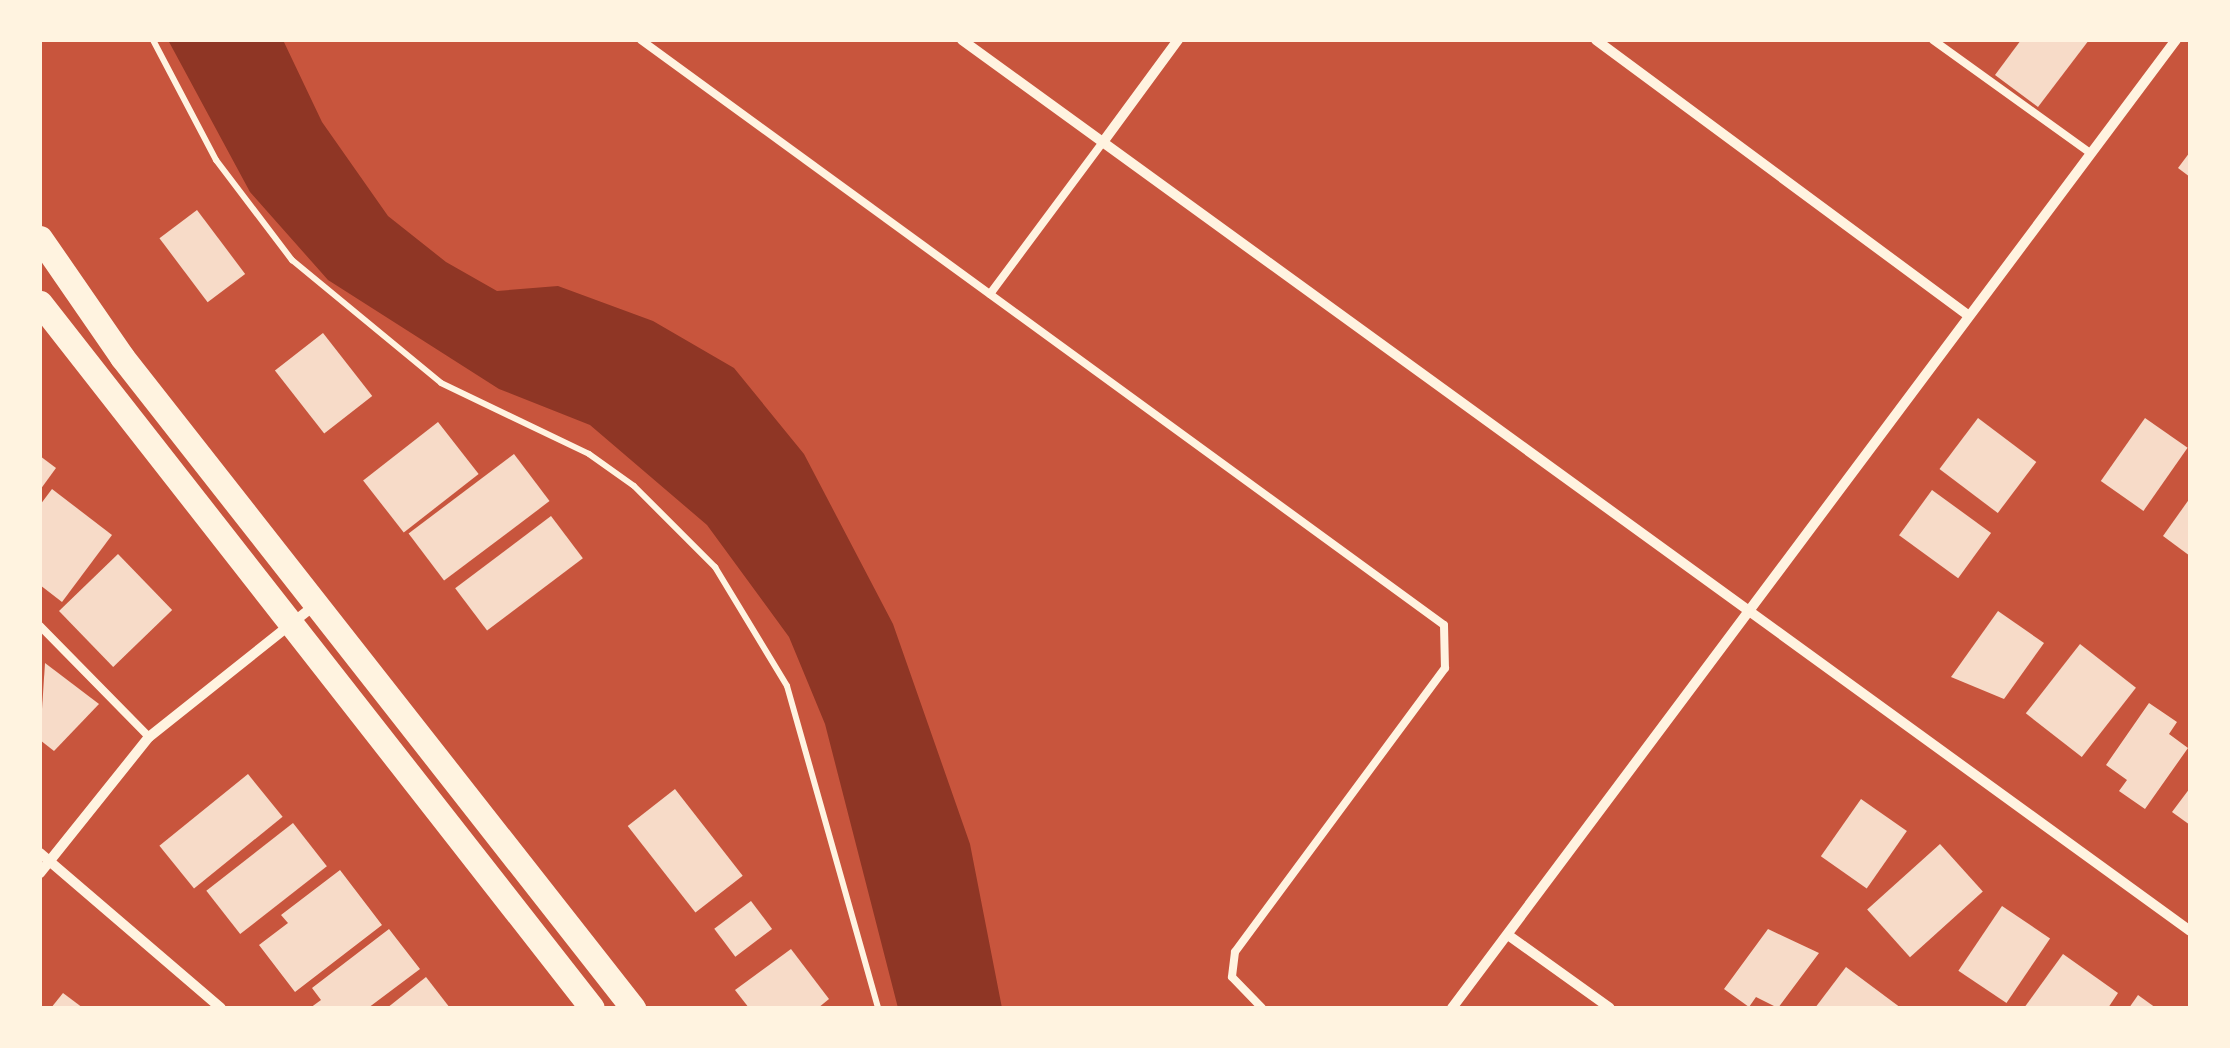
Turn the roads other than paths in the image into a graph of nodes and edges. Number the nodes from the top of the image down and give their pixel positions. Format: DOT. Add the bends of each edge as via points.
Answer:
graph roads {
  1 [pos="641,40"];
  2 [pos="962,40"];
  3 [pos="1178,40"];
  4 [pos="1596,40"];
  5 [pos="1933,40"];
  6 [pos="2176,40"];
  7 [pos="1103,142"];
  8 [pos="2090,153"];
  9 [pos="40,238"];
  10 [pos="990,294"];
  11 [pos="40,304"];
  12 [pos="1968,314"];
  13 [pos="316,604"];
  14 [pos="1748,610"];
  15 [pos="40,626"];
  16 [pos="289,626"];
  17 [pos="149,736"];
  18 [pos="45,857"];
  19 [pos="40,873"];
  20 [pos="2190,931"];
  21 [pos="1508,935"];
  22 [pos="221,1008"];
  23 [pos="592,1008"];
  24 [pos="633,1008"];
  25 [pos="1262,1008"];
  26 [pos="1452,1008"];
  27 [pos="1610,1008"];
  1 -- 10 [label="lane"];
  2 -- 7 [label="street"];
  3 -- 7 [label="street"];
  4 -- 12 [label="street"];
  5 -- 8 [label="lane"];
  6 -- 8 [label="street"];
  7 -- 10 [label="lane"];
  7 -- 14 [label="street"];
  8 -- 12 [label="street"];
  9 -- 13 [label="main road"];
  10 -- 25 [label="lane" via="1444,625 1444,668 1235,952 1232,976"];
  11 -- 16 [label="main road"];
  12 -- 14 [label="street"];
  13 -- 16 [label="street"];
  13 -- 24 [label="main road"];
  14 -- 20 [label="street"];
  14 -- 21 [label="street"];
  15 -- 17 [label="lane"];
  16 -- 17 [label="street"];
  16 -- 23 [label="main road"];
  17 -- 18 [label="street"];
  18 -- 19 [label="street"];
  18 -- 22 [label="street"];
  21 -- 26 [label="street"];
  21 -- 27 [label="street"];
}
